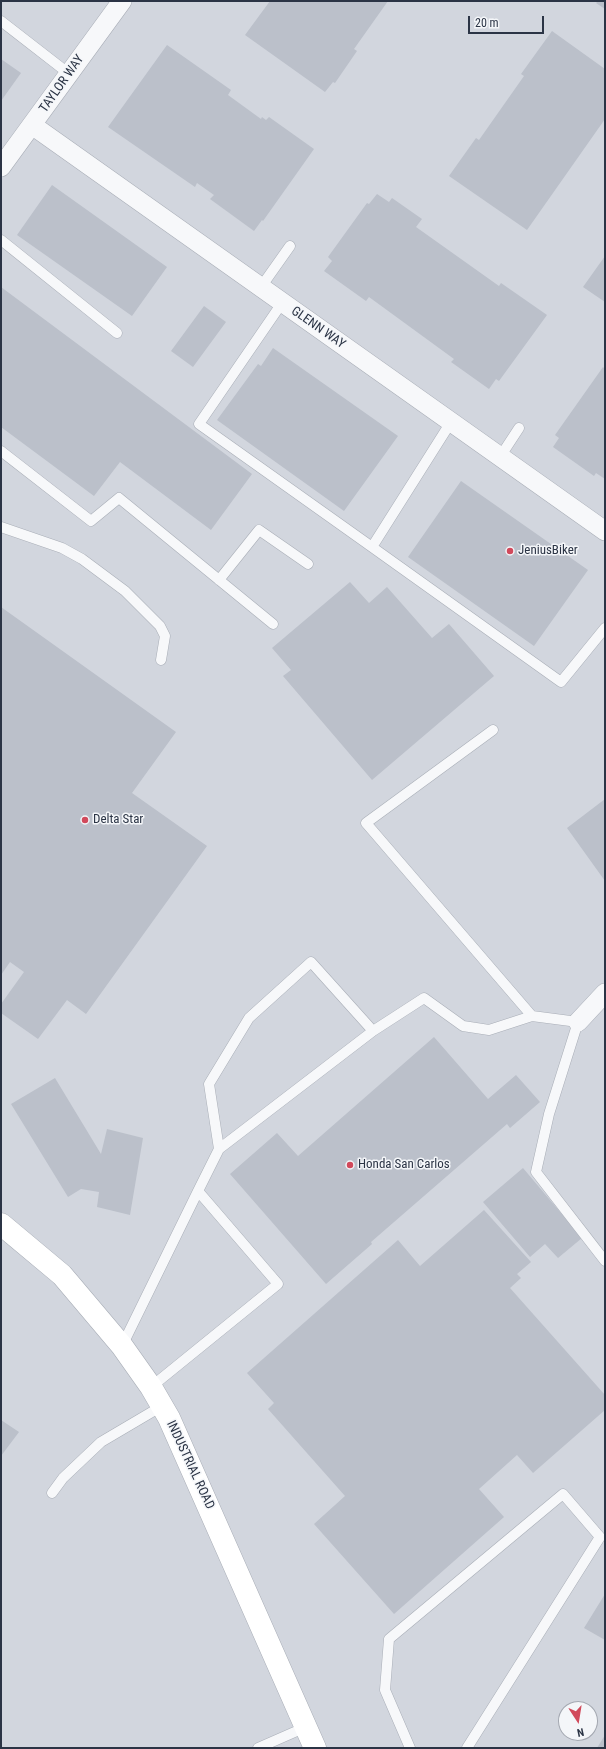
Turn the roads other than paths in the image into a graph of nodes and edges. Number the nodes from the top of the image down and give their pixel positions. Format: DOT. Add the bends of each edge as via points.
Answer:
graph roads {
  1 [pos="122,1"];
  2 [pos="1,21"];
  3 [pos="68,73"];
  4 [pos="32,125"];
  5 [pos="1,167"];
  6 [pos="1,240"];
  7 [pos="290,246"];
  8 [pos="261,287"];
  9 [pos="282,303"];
  10 [pos="117,333"];
  11 [pos="451,422"];
  12 [pos="519,428"];
  13 [pos="1,452"];
  14 [pos="500,457"];
  15 [pos="1,527"];
  16 [pos="605,531"];
  17 [pos="372,548"];
  18 [pos="308,564"];
  19 [pos="219,580"];
  20 [pos="273,624"];
  21 [pos="605,628"];
  22 [pos="161,660"];
  23 [pos="493,730"];
  24 [pos="605,993"];
  25 [pos="532,1016"];
  26 [pos="578,1022"];
  27 [pos="372,1031"];
  28 [pos="219,1149"];
  29 [pos="198,1191"];
  30 [pos="1,1224"];
  31 [pos="605,1261"];
  32 [pos="122,1346"];
  33 [pos="151,1388"];
  34 [pos="162,1406"];
  35 [pos="52,1493"];
  36 [pos="602,1533"];
  37 [pos="306,1727"];
  38 [pos="258,1748"];
  39 [pos="315,1748"];
  40 [pos="410,1748"];
  41 [pos="467,1748"];
  1 -- 3 [label="street, TAYLOR WAY"];
  2 -- 3 [label="lane"];
  3 -- 4 [label="street, TAYLOR WAY"];
  4 -- 5 [label="street, TAYLOR WAY"];
  4 -- 8 [label="street, GLENN WAY"];
  6 -- 10 [label="lane"];
  7 -- 8 [label="lane"];
  8 -- 9 [label="street, GLENN WAY"];
  9 -- 11 [label="street, GLENN WAY"];
  9 -- 17 [label="lane" via="199,424"];
  11 -- 14 [label="street, GLENN WAY"];
  11 -- 17 [label="lane"];
  12 -- 14 [label="lane"];
  13 -- 19 [label="lane" via="91,521 119,498"];
  14 -- 16 [label="street, GLENN WAY"];
  15 -- 22 [label="lane" via="62,548 82,559 125,591 160,626 165,636"];
  17 -- 21 [label="lane" via="561,682"];
  18 -- 19 [label="lane" via="259,530"];
  19 -- 20 [label="lane"];
  23 -- 25 [label="lane" via="366,823"];
  24 -- 26 [label="street"];
  25 -- 26 [label="lane"];
  25 -- 27 [label="lane" via="489,1030 463,1026 424,998"];
  26 -- 31 [label="lane" via="549,1114 536,1172"];
  27 -- 28 [label="lane"];
  27 -- 28 [label="lane" via="311,962 249,1018 209,1084"];
  28 -- 29 [label="lane"];
  29 -- 32 [label="lane"];
  29 -- 33 [label="lane" via="278,1284"];
  30 -- 32 [label="main road, INDUSTRIAL ROAD" via="62,1275"];
  32 -- 33 [label="main road, INDUSTRIAL ROAD"];
  33 -- 34 [label="main road, INDUSTRIAL ROAD"];
  34 -- 35 [label="lane" via="101,1442 63,1478"];
  34 -- 37 [label="main road, INDUSTRIAL ROAD"];
  36 -- 40 [label="lane" via="563,1494 389,1639 385,1690"];
  36 -- 41 [label="lane"];
  37 -- 38 [label="lane"];
  37 -- 39 [label="main road, INDUSTRIAL ROAD"];
}
